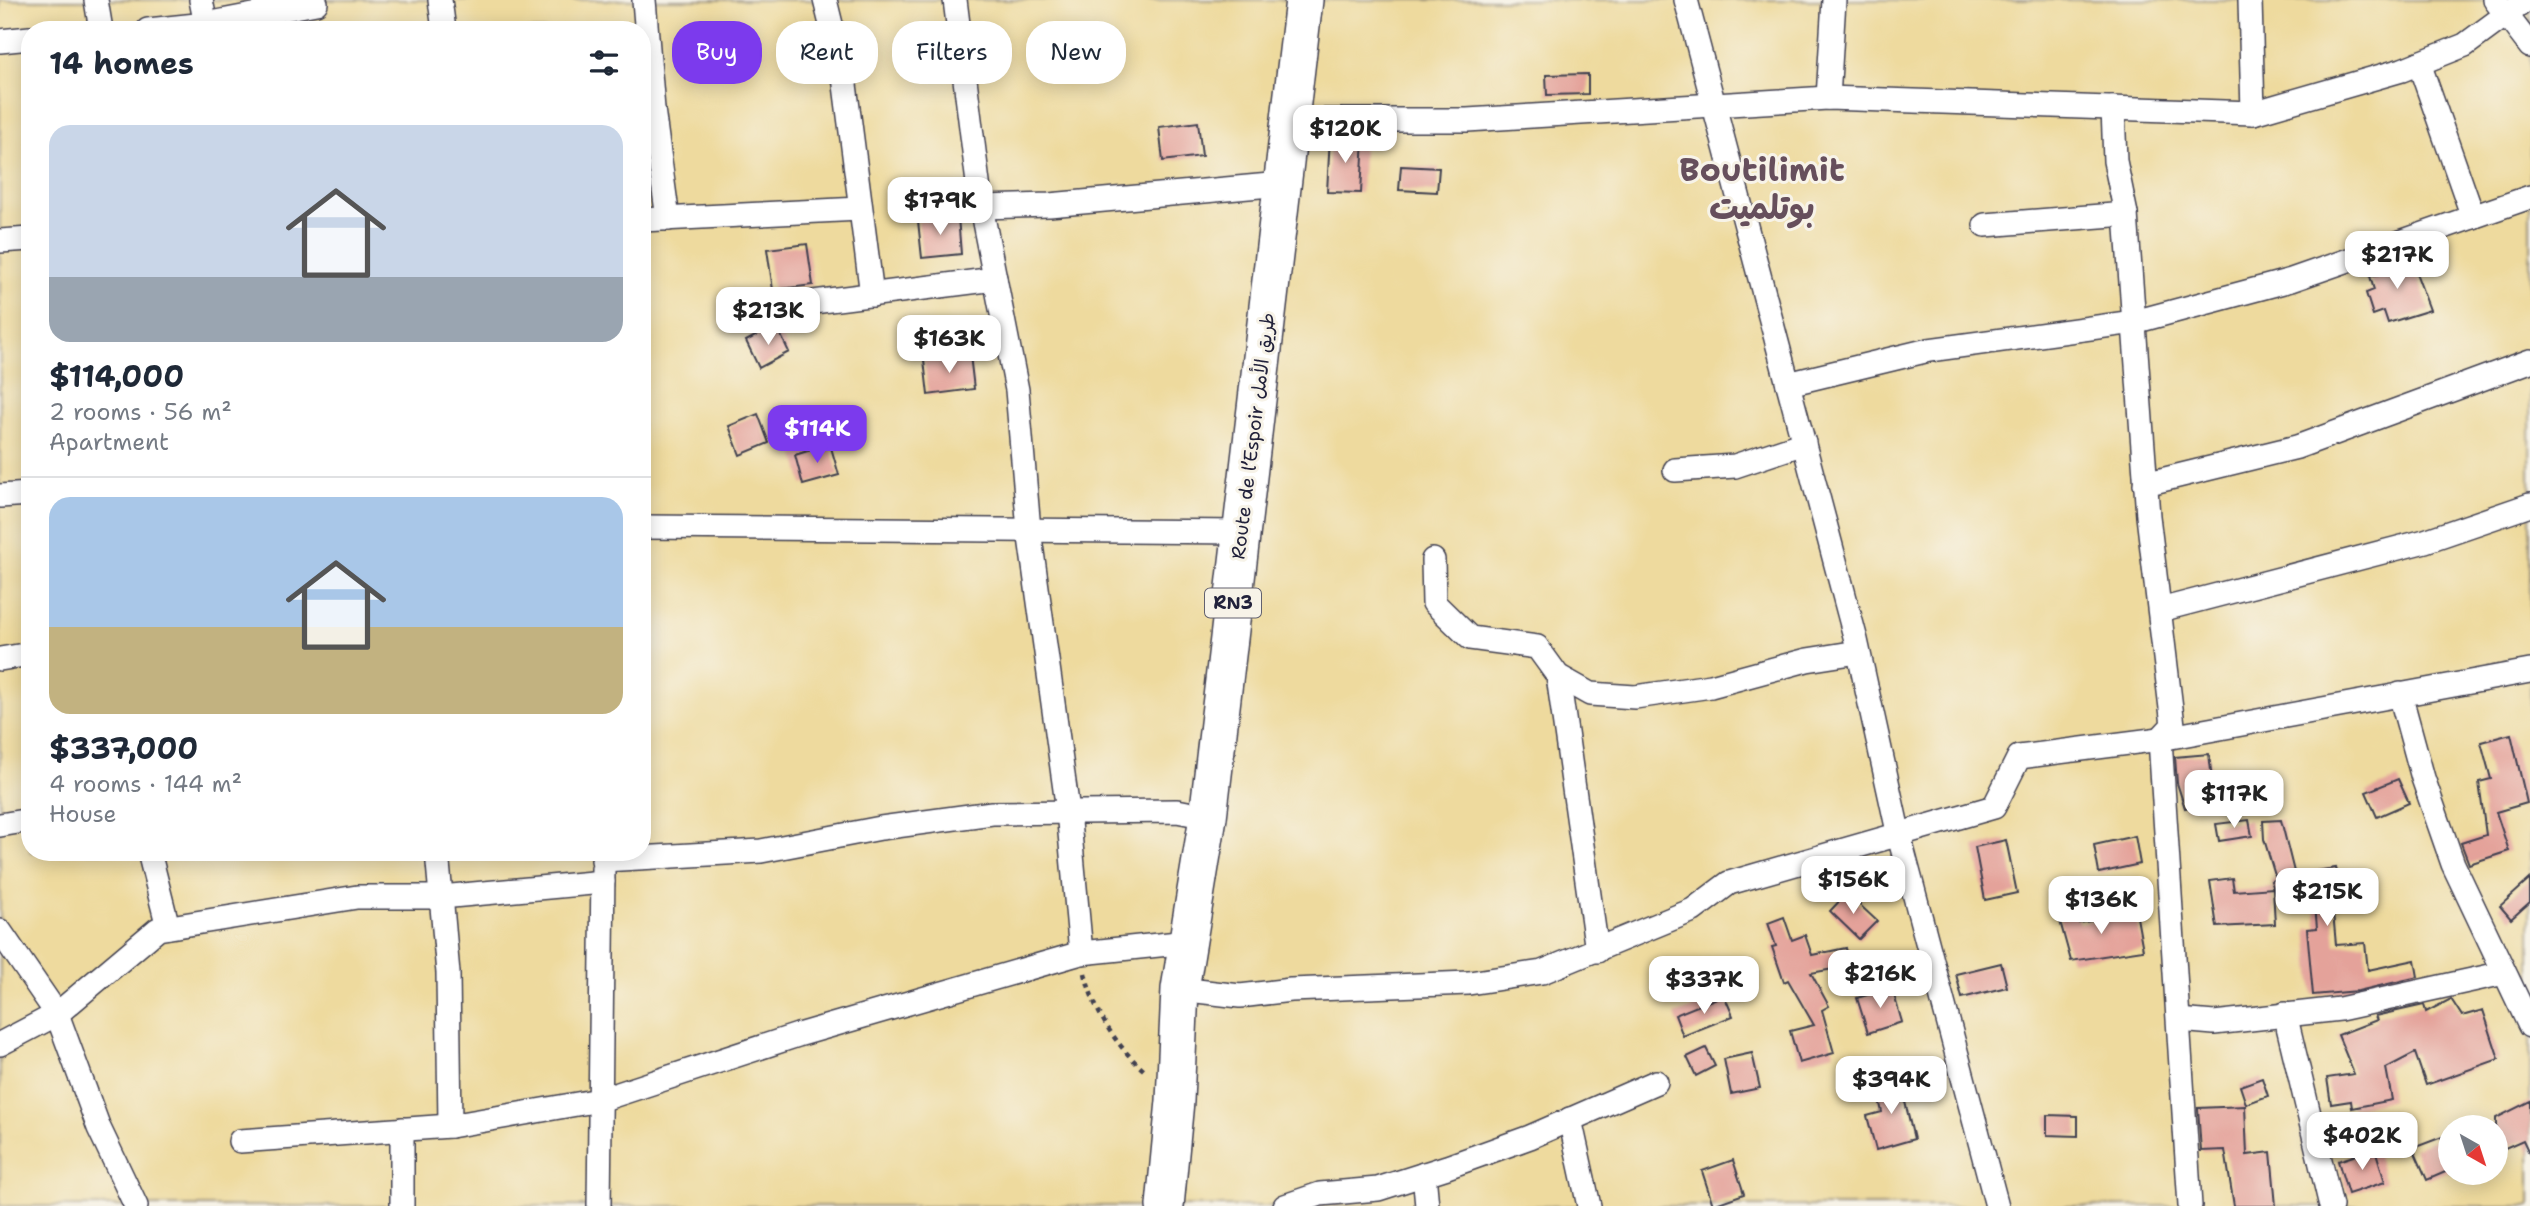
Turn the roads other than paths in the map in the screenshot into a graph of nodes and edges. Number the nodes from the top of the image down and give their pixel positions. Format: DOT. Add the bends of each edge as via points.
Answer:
graph roads {
  1 [pos="96,0"];
  2 [pos="201,0"];
  3 [pos="440,0"];
  4 [pos="643,0"];
  5 [pos="825,0"];
  6 [pos="955,0"];
  7 [pos="1304,0"];
  8 [pos="1686,0"];
  9 [pos="1834,0"];
  10 [pos="2249,0"];
  11 [pos="2526,0"];
  12 [pos="316,3"];
  13 [pos="2500,7"];
  14 [pos="100,21"];
  15 [pos="205,21"];
  16 [pos="234,21"];
  17 [pos="443,21"];
  18 [pos="645,21"];
  19 [pos="21,39"];
  20 [pos="0,41"];
  21 [pos="2530,46"];
  22 [pos="2418,63"];
  23 [pos="651,86"];
  24 [pos="1828,98"];
  25 [pos="1715,104"];
  26 [pos="2113,108"];
  27 [pos="2253,113"];
  28 [pos="1290,120"];
  29 [pos="1281,184"];
  30 [pos="2530,197"];
  31 [pos="981,206"];
  32 [pos="860,209"];
  33 [pos="2126,214"];
  34 [pos="2473,217"];
  35 [pos="668,219"];
  36 [pos="651,220"];
  37 [pos="1985,225"];
  38 [pos="21,240"];
  39 [pos="0,242"];
  40 [pos="995,279"];
  41 [pos="872,295"];
  42 [pos="766,307"];
  43 [pos="2134,322"];
  44 [pos="2530,361"];
  45 [pos="1788,384"];
  46 [pos="1804,443"];
  47 [pos="1675,470"];
  48 [pos="2145,484"];
  49 [pos="21,495"];
  50 [pos="0,496"];
  51 [pos="2530,505"];
  52 [pos="651,527"];
  53 [pos="1029,530"];
  54 [pos="1242,532"];
  55 [pos="1433,560"];
  56 [pos="2160,610"];
  57 [pos="1858,652"];
  58 [pos="21,656"];
  59 [pos="0,659"];
  60 [pos="2530,671"];
  61 [pos="1558,676"];
  62 [pos="2400,694"];
  63 [pos="2160,739"];
  64 [pos="1068,811"];
  65 [pos="1208,817"];
  66 [pos="21,822"];
  67 [pos="0,825"];
  68 [pos="1899,836"];
  69 [pos="151,861"];
  70 [pos="438,861"];
  71 [pos="648,861"];
  72 [pos="651,861"];
  73 [pos="603,865"];
  74 [pos="441,897"];
  75 [pos="167,927"];
  76 [pos="0,931"];
  77 [pos="1188,942"];
  78 [pos="1597,951"];
  79 [pos="1081,953"];
  80 [pos="2504,973"];
  81 [pos="1180,989"];
  82 [pos="57,1014"];
  83 [pos="2285,1014"];
  84 [pos="2179,1020"];
  85 [pos="2530,1026"];
  86 [pos="0,1044"];
  87 [pos="1656,1082"];
  88 [pos="600,1100"];
  89 [pos="1570,1119"];
  90 [pos="450,1126"];
  91 [pos="402,1129"];
  92 [pos="240,1141"];
  93 [pos="1424,1174"];
  94 [pos="136,1206"];
  95 [pos="402,1206"];
  96 [pos="599,1206"];
  97 [pos="1166,1206"];
  98 [pos="1285,1206"];
  99 [pos="1427,1206"];
  100 [pos="1589,1206"];
  101 [pos="1997,1206"];
  102 [pos="2190,1206"];
  103 [pos="2331,1206"];
  1 -- 14 [label="street"];
  2 -- 15 [label="street"];
  3 -- 17 [label="street"];
  4 -- 18 [label="street"];
  5 -- 32 [label="street" via="844,77"];
  6 -- 31 [label="street"];
  7 -- 28 [label="highway, Route de l’Espoir طريق الأمل / RN3"];
  8 -- 25 [label="street"];
  9 -- 24 [label="street"];
  10 -- 27 [label="street"];
  11 -- 13 [label="street"];
  12 -- 16 [label="street"];
  13 -- 21 [label="street"];
  13 -- 22 [label="street" via="2465,45"];
  19 -- 20 [label="street"];
  22 -- 27 [label="street"];
  22 -- 34 [label="street"];
  23 -- 35 [label="street"];
  24 -- 25 [label="street"];
  24 -- 26 [label="street"];
  25 -- 28 [label="street" via="1467,120"];
  25 -- 45 [label="street"];
  26 -- 27 [label="street"];
  26 -- 33 [label="street" via="2115,161"];
  28 -- 29 [label="highway, Route de l’Espoir طريق الأمل / RN3"];
  29 -- 31 [label="street" via="1049,205"];
  29 -- 54 [label="highway, Route de l’Espoir طريق الأمل / RN3"];
  30 -- 34 [label="street"];
  31 -- 40 [label="street"];
  32 -- 35 [label="street"];
  32 -- 41 [label="street"];
  33 -- 37 [label="street"];
  33 -- 43 [label="street"];
  34 -- 43 [label="street" via="2291,280"];
  35 -- 36 [label="street"];
  38 -- 39 [label="street"];
  40 -- 41 [label="street"];
  40 -- 53 [label="street" via="1017,390"];
  41 -- 42 [label="street"];
  43 -- 45 [label="street" via="1928,350"];
  43 -- 48 [label="street"];
  44 -- 48 [label="street" via="2297,447"];
  45 -- 46 [label="street"];
  46 -- 47 [label="street" via="1735,466"];
  46 -- 57 [label="street"];
  48 -- 56 [label="street"];
  49 -- 50 [label="street"];
  51 -- 56 [label="street" via="2425,541"];
  52 -- 53 [label="street"];
  53 -- 54 [label="street"];
  53 -- 64 [label="street"];
  54 -- 65 [label="highway, Route de l’Espoir طريق الأمل / RN3"];
  55 -- 61 [label="street" via="1434,603 1470,638 1537,647"];
  56 -- 63 [label="street" via="2173,725"];
  57 -- 61 [label="street" via="1807,660 1711,686 1635,697 1590,694"];
  57 -- 68 [label="street"];
  58 -- 59 [label="street"];
  60 -- 62 [label="street"];
  61 -- 78 [label="street"];
  62 -- 63 [label="street"];
  62 -- 80 [label="street" via="2453,864"];
  63 -- 68 [label="street" via="2019,757 1994,807"];
  63 -- 84 [label="street"];
  64 -- 65 [label="street" via="1177,811"];
  64 -- 72 [label="street" via="992,813 761,851"];
  64 -- 79 [label="street"];
  65 -- 77 [label="highway, Route de l’Espoir طريق الأمل / RN3"];
  66 -- 67 [label="street"];
  68 -- 78 [label="street" via="1729,883 1693,910"];
  68 -- 101 [label="street"];
  69 -- 75 [label="street"];
  70 -- 74 [label="street"];
  71 -- 73 [label="street"];
  73 -- 74 [label="street"];
  73 -- 88 [label="street"];
  74 -- 75 [label="street" via="357,897"];
  74 -- 90 [label="street" via="448,973"];
  75 -- 82 [label="street" via="158,929"];
  76 -- 82 [label="street"];
  77 -- 79 [label="street"];
  77 -- 81 [label="highway, Route de l’Espoir طريق الأمل / RN3"];
  78 -- 81 [label="street" via="1542,972 1469,983 1240,996"];
  79 -- 88 [label="street" via="798,1035"];
  80 -- 83 [label="street" via="2340,1009"];
  80 -- 85 [label="street"];
  81 -- 97 [label="highway, Route de l’Espoir طريق الأمل / RN3"];
  82 -- 86 [label="street"];
  82 -- 94 [label="street" via="99,1128"];
  83 -- 84 [label="street" via="2214,1023"];
  83 -- 103 [label="street"];
  84 -- 102 [label="street"];
  87 -- 89 [label="street"];
  88 -- 90 [label="street"];
  88 -- 96 [label="street"];
  89 -- 93 [label="street"];
  89 -- 100 [label="street"];
  90 -- 91 [label="street"];
  91 -- 92 [label="street"];
  91 -- 95 [label="street"];
  93 -- 98 [label="street" via="1378,1189 1320,1194"];
  93 -- 99 [label="street"];
}
